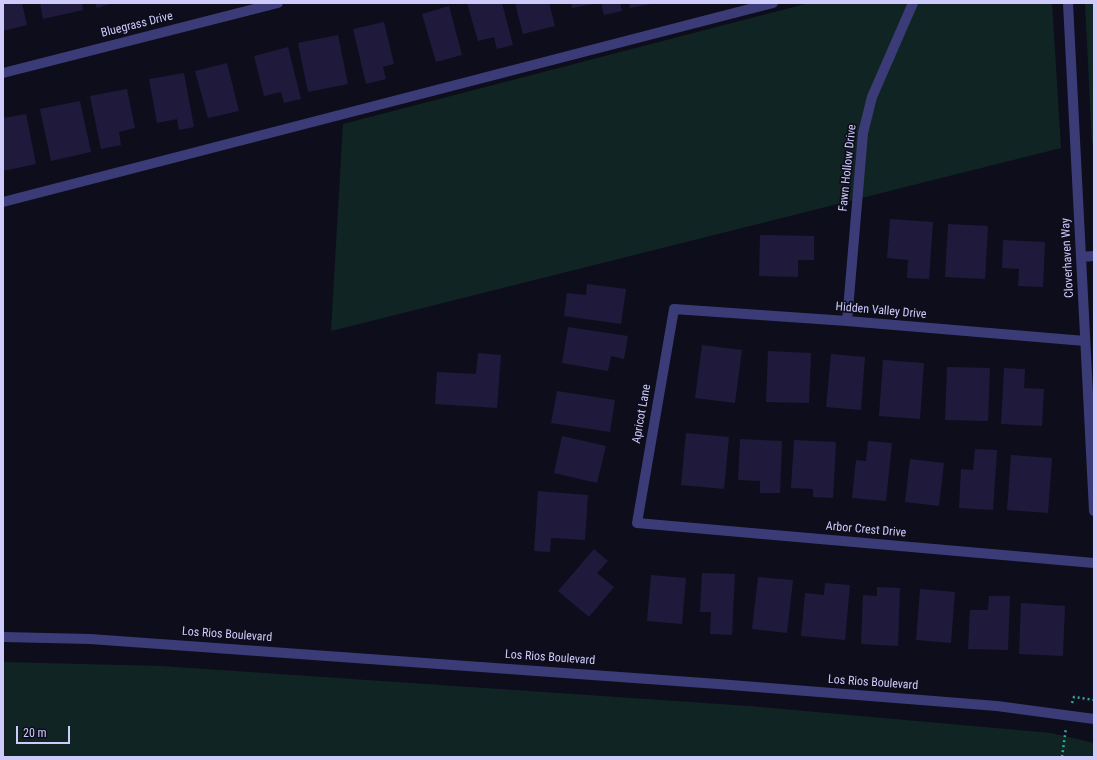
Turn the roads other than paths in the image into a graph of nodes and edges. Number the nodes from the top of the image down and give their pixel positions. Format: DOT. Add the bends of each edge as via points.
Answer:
graph roads {
  1 [pos="278,3"];
  2 [pos="773,3"];
  3 [pos="913,3"];
  4 [pos="1068,3"];
  5 [pos="3,73"];
  6 [pos="3,202"];
  7 [pos="1094,256"];
  8 [pos="1081,257"];
  9 [pos="674,309"];
  10 [pos="847,321"];
  11 [pos="1085,341"];
  12 [pos="1094,511"];
  13 [pos="637,523"];
  14 [pos="1094,563"];
  15 [pos="3,637"];
  16 [pos="1094,719"];
  1 -- 5 [label="street, Bluegrass Drive"];
  2 -- 6 [label="street"];
  3 -- 10 [label="street, Fawn Hollow Drive" via="872,97 863,133"];
  4 -- 8 [label="street, Cloverhaven Way"];
  7 -- 8 [label="street"];
  8 -- 11 [label="street, Cloverhaven Way"];
  9 -- 10 [label="street, Hidden Valley Drive"];
  9 -- 13 [label="street, Apricot Lane"];
  10 -- 11 [label="street, Hidden Valley Drive"];
  11 -- 12 [label="street, Cloverhaven Way"];
  13 -- 14 [label="street, Arbor Crest Drive"];
  15 -- 16 [label="street, Los Rios Boulevard" via="90,639 718,684 997,706"];
}
